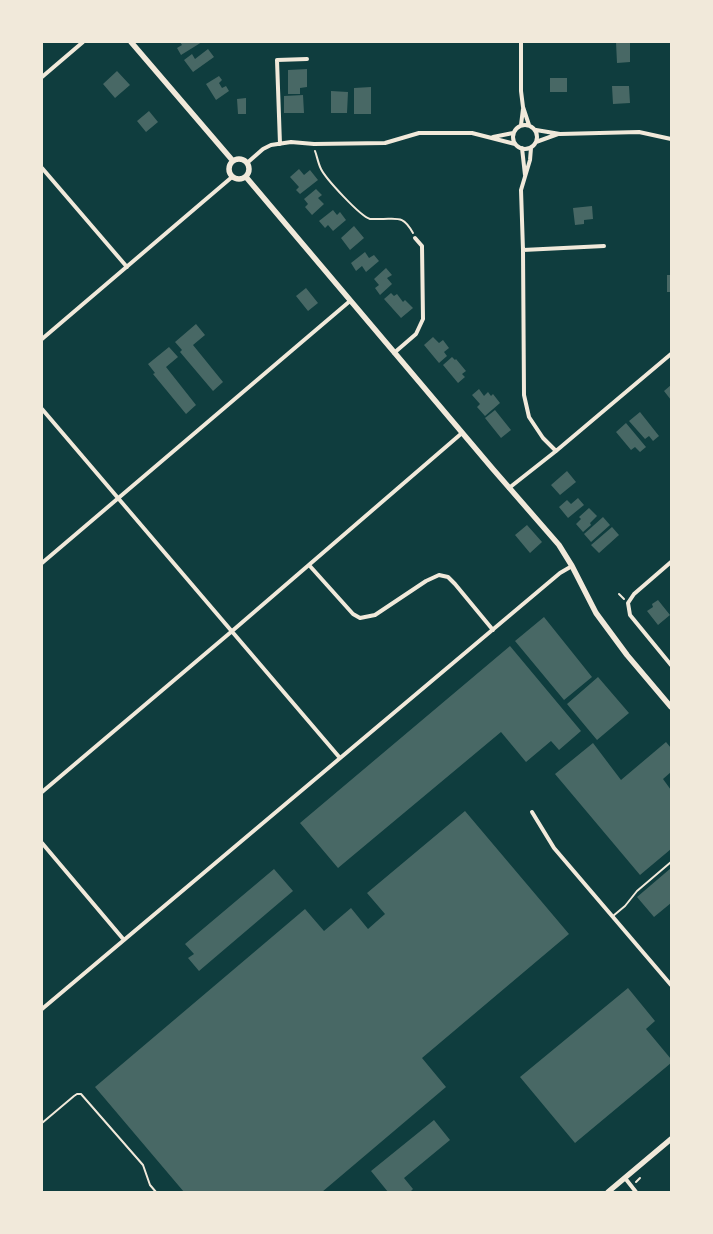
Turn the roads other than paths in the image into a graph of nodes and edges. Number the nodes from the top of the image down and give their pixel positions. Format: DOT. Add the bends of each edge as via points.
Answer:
graph roads {
  1 [pos="83,42"];
  2 [pos="131,42"];
  3 [pos="521,42"];
  4 [pos="307,59"];
  5 [pos="42,77"];
  6 [pos="523,107"];
  7 [pos="521,125"];
  8 [pos="529,125"];
  9 [pos="536,130"];
  10 [pos="513,133"];
  11 [pos="560,134"];
  12 [pos="490,137"];
  13 [pos="671,139"];
  14 [pos="536,142"];
  15 [pos="280,144"];
  16 [pos="515,144"];
  17 [pos="522,148"];
  18 [pos="531,148"];
  19 [pos="233,161"];
  20 [pos="247,163"];
  21 [pos="42,168"];
  22 [pos="232,177"];
  23 [pos="246,177"];
  24 [pos="525,178"];
  25 [pos="416,238"];
  26 [pos="604,246"];
  27 [pos="523,250"];
  28 [pos="127,266"];
  29 [pos="350,301"];
  30 [pos="42,339"];
  31 [pos="394,353"];
  32 [pos="671,354"];
  33 [pos="42,409"];
  34 [pos="462,433"];
  35 [pos="556,451"];
  36 [pos="509,488"];
  37 [pos="118,498"];
  38 [pos="671,562"];
  39 [pos="42,563"];
  40 [pos="309,566"];
  41 [pos="572,566"];
  42 [pos="493,630"];
  43 [pos="231,632"];
  44 [pos="671,665"];
  45 [pos="671,707"];
  46 [pos="340,758"];
  47 [pos="42,792"];
  48 [pos="532,812"];
  49 [pos="42,843"];
  50 [pos="671,862"];
  51 [pos="613,916"];
  52 [pos="124,940"];
  53 [pos="671,984"];
  54 [pos="42,1009"];
  55 [pos="42,1123"];
  56 [pos="671,1139"];
  57 [pos="625,1178"];
  58 [pos="156,1192"];
  59 [pos="608,1192"];
  60 [pos="636,1192"];
  1 -- 5 [label="street"];
  2 -- 19 [label="street"];
  3 -- 6 [label="street"];
  4 -- 15 [label="street" via="277,60"];
  6 -- 7 [label="street"];
  6 -- 8 [label="street"];
  7 -- 8 [label="street"];
  7 -- 10 [label="street"];
  8 -- 9 [label="street"];
  9 -- 11 [label="street"];
  9 -- 14 [label="street"];
  10 -- 12 [label="street"];
  10 -- 16 [label="street"];
  11 -- 13 [label="street" via="639,132"];
  11 -- 14 [label="street"];
  12 -- 15 [label="street" via="472,133 419,133 385,142"];
  12 -- 16 [label="street"];
  14 -- 18 [label="street"];
  15 -- 20 [label="street" via="271,144"];
  16 -- 17 [label="street"];
  17 -- 18 [label="street"];
  17 -- 24 [label="street"];
  18 -- 24 [label="street"];
  19 -- 20 [label="street" via="240,159"];
  19 -- 22 [label="street" via="228,169"];
  20 -- 23 [label="street" via="249,170"];
  21 -- 28 [label="street"];
  22 -- 23 [label="street" via="239,180"];
  22 -- 28 [label="street"];
  23 -- 29 [label="street"];
  24 -- 27 [label="street" via="521,190"];
  25 -- 31 [label="street" via="422,246 423,319 416,334"];
  26 -- 27 [label="street"];
  27 -- 35 [label="street" via="524,395 529,417 543,438"];
  28 -- 30 [label="street"];
  29 -- 31 [label="street"];
  29 -- 37 [label="street"];
  31 -- 34 [label="street"];
  32 -- 35 [label="street"];
  33 -- 37 [label="street"];
  34 -- 36 [label="street"];
  34 -- 40 [label="street"];
  35 -- 36 [label="street"];
  36 -- 41 [label="street" via="559,545"];
  37 -- 39 [label="street"];
  37 -- 43 [label="street"];
  38 -- 44 [label="street" via="634,594 628,603 630,615"];
  40 -- 42 [label="street" via="353,614 360,618 375,615 426,580 439,575 448,578"];
  40 -- 43 [label="street"];
  41 -- 42 [label="street" via="560,573"];
  41 -- 45 [label="street" via="596,613"];
  42 -- 46 [label="street"];
  43 -- 46 [label="street"];
  43 -- 47 [label="street"];
  46 -- 52 [label="street"];
  48 -- 51 [label="street" via="554,848"];
  49 -- 52 [label="street"];
  50 -- 51 [label="lane" via="637,890"];
  51 -- 53 [label="street"];
  52 -- 54 [label="street"];
  55 -- 58 [label="lane" via="74,1096 81,1094 143,1166 150,1185"];
  56 -- 57 [label="street"];
  57 -- 59 [label="street"];
  57 -- 60 [label="street"];
}
